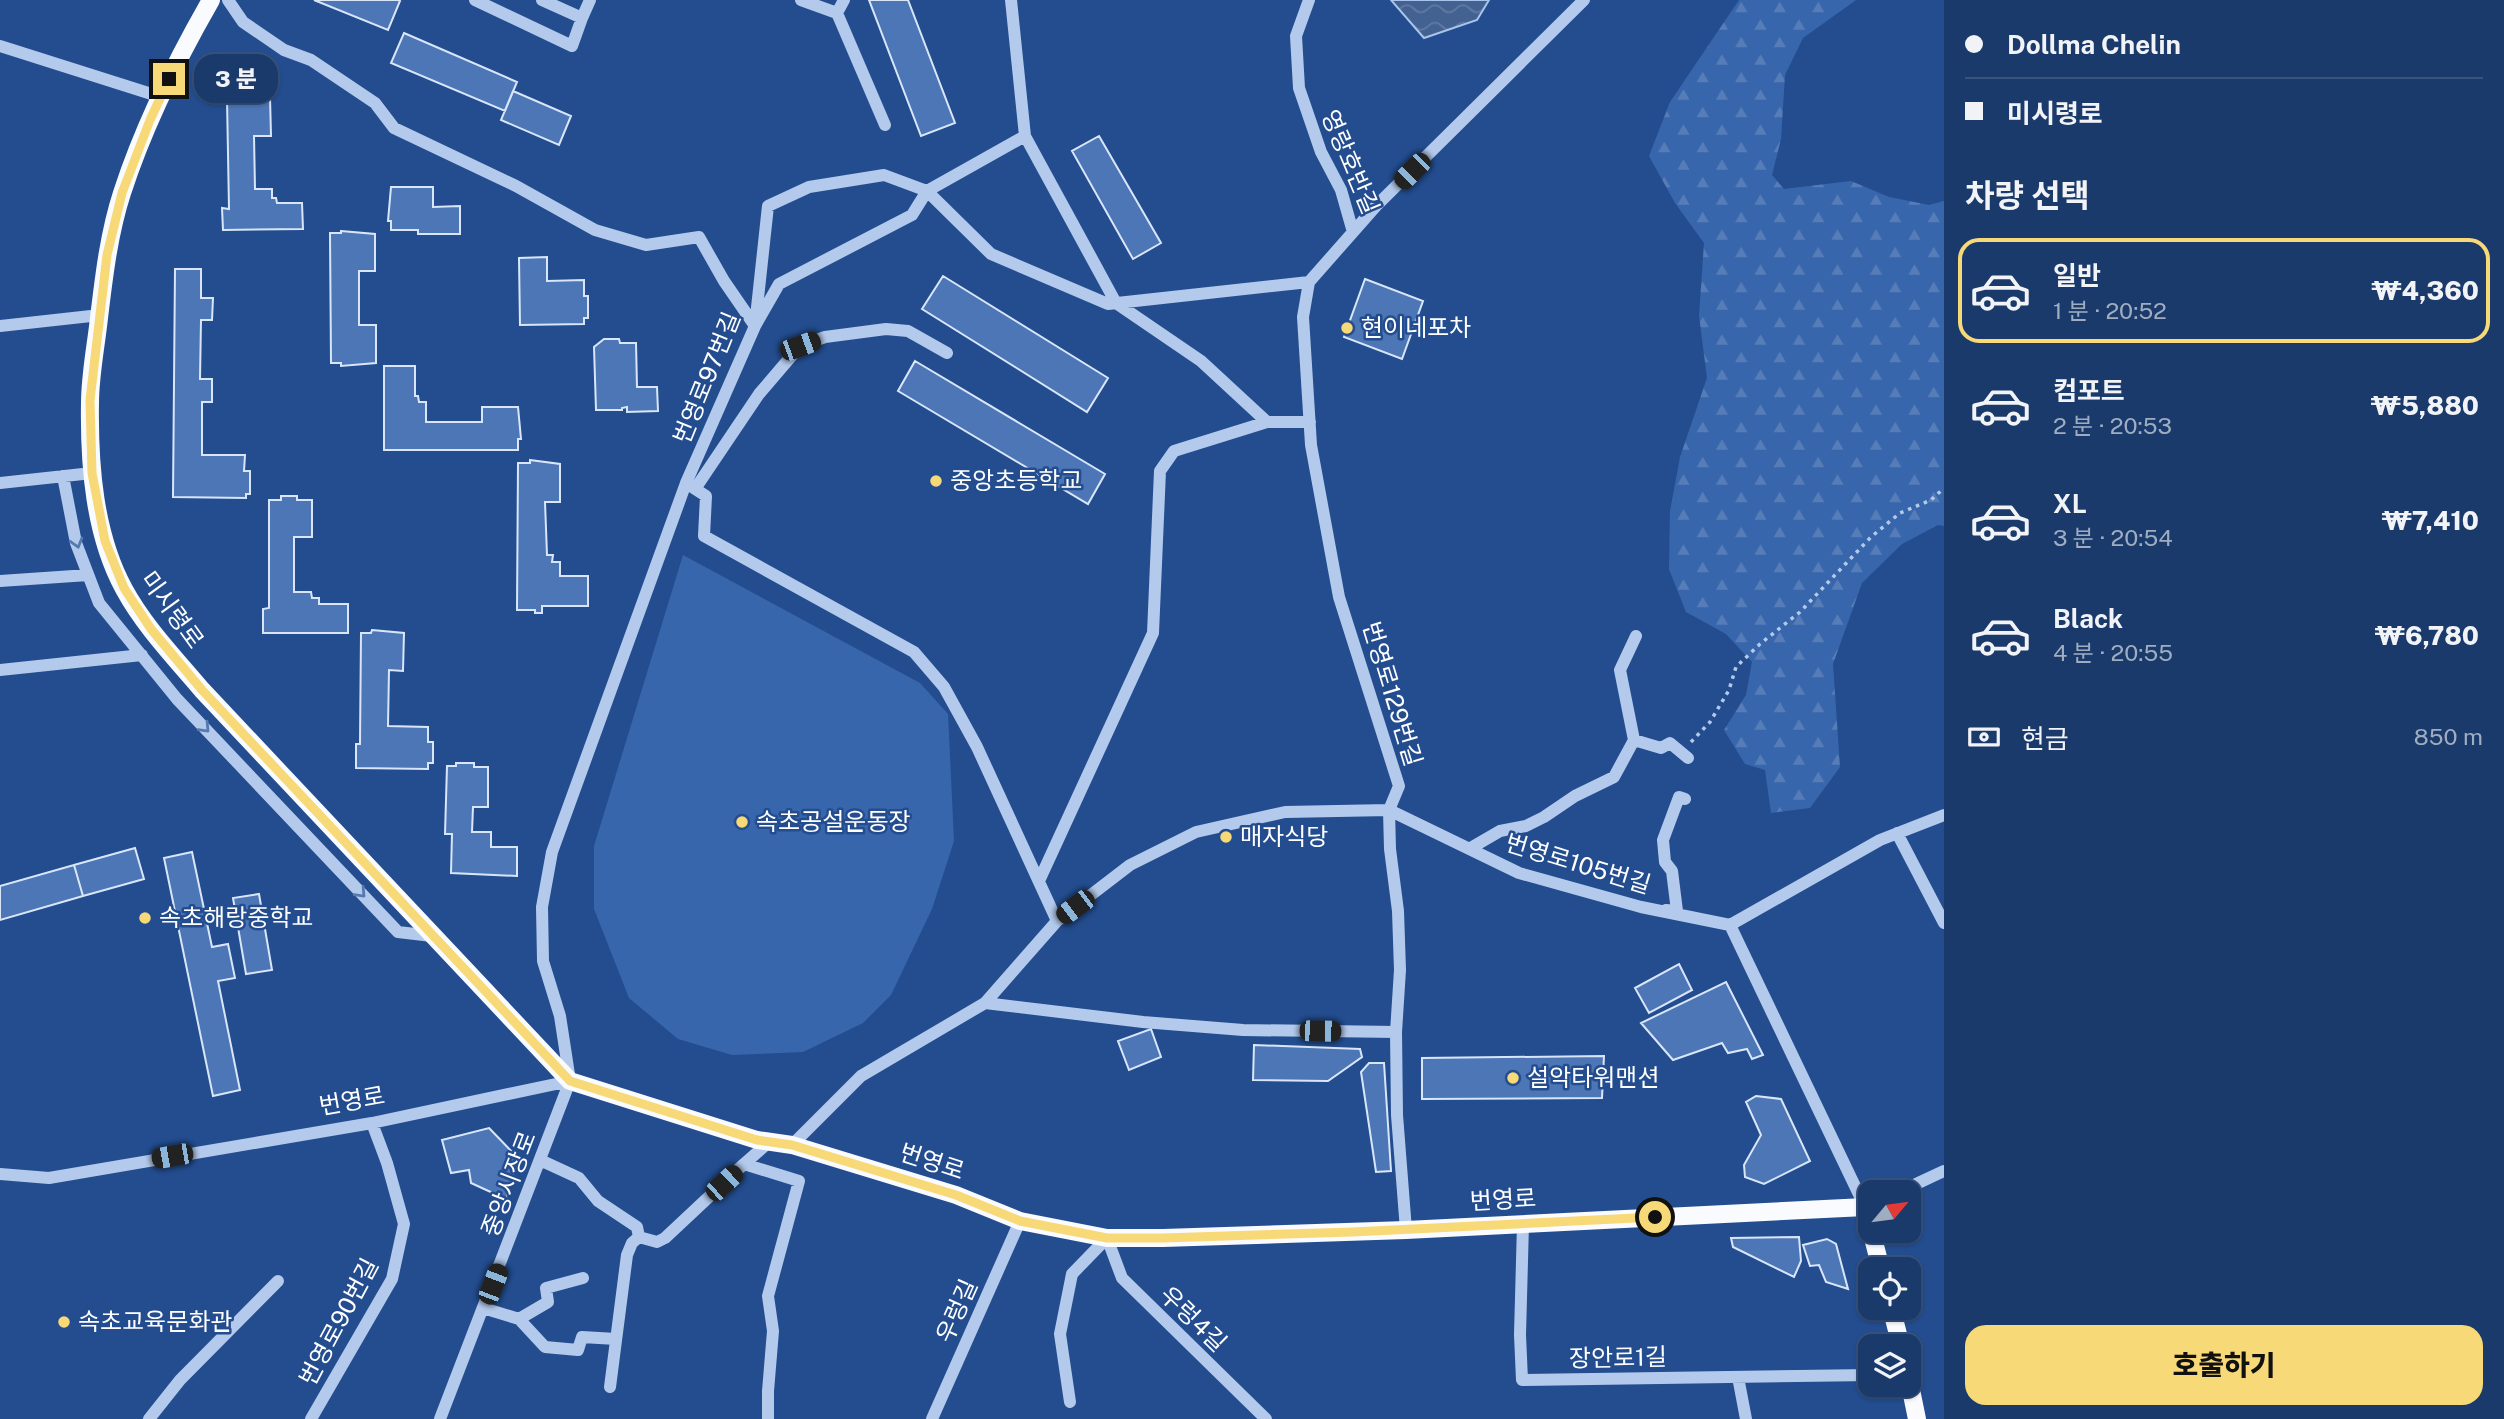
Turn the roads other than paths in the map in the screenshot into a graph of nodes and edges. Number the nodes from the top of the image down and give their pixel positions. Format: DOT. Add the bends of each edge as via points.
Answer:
graph roads {
  1 [pos="211,0"];
  2 [pos="228,0"];
  3 [pos="475,0"];
  4 [pos="542,0"];
  5 [pos="590,0"];
  6 [pos="801,0"];
  7 [pos="844,0"];
  8 [pos="1010,0"];
  9 [pos="1309,0"];
  10 [pos="1584,0"];
  11 [pos="837,13"];
  12 [pos="582,18"];
  13 [pos="0,46"];
  14 [pos="160,97"];
  15 [pos="885,125"];
  16 [pos="1025,136"];
  17 [pos="927,191"];
  18 [pos="1353,232"];
  19 [pos="1309,282"];
  20 [pos="1116,303"];
  21 [pos="100,315"];
  22 [pos="0,326"];
  23 [pos="755,326"];
  24 [pos="947,353"];
  25 [pos="1267,422"];
  26 [pos="1310,422"];
  27 [pos="92,473"];
  28 [pos="63,476"];
  29 [pos="0,483"];
  30 [pos="690,486"];
  31 [pos="88,575"];
  32 [pos="0,581"];
  33 [pos="1636,636"];
  34 [pos="142,655"];
  35 [pos="0,670"];
  36 [pos="1634,740"];
  37 [pos="1685,755"];
  38 [pos="1685,799"];
  39 [pos="1389,810"];
  40 [pos="1944,815"];
  41 [pos="1897,833"];
  42 [pos="1469,849"];
  43 [pos="1039,881"];
  44 [pos="1642,907"];
  45 [pos="1057,921"];
  46 [pos="1944,923"];
  47 [pos="1730,925"];
  48 [pos="432,936"];
  49 [pos="985,1003"];
  50 [pos="1396,1032"];
  51 [pos="570,1081"];
  52 [pos="372,1123"];
  53 [pos="769,1142"];
  54 [pos="792,1145"];
  55 [pos="540,1160"];
  56 [pos="744,1164"];
  57 [pos="1944,1171"];
  58 [pos="0,1174"];
  59 [pos="1922,1181"];
  60 [pos="1858,1186"];
  61 [pos="1858,1207"];
  62 [pos="1020,1221"];
  63 [pos="1523,1224"];
  64 [pos="1406,1230"];
  65 [pos="639,1237"];
  66 [pos="1107,1238"];
  67 [pos="583,1278"];
  68 [pos="278,1281"];
  69 [pos="483,1308"];
  70 [pos="519,1319"];
  71 [pos="616,1339"];
  72 [pos="1858,1375"];
  73 [pos="1738,1377"];
  74 [pos="610,1387"];
  75 [pos="1912,1397"];
  76 [pos="1070,1402"];
  77 [pos="149,1419"];
  78 [pos="311,1419"];
  79 [pos="440,1419"];
  80 [pos="768,1419"];
  81 [pos="932,1419"];
  82 [pos="1266,1419"];
  83 [pos="1746,1419"];
  84 [pos="1917,1419"];
  1 -- 14 [label="main road, 미시령로"];
  2 -- 23 [label="street" via="243,22 375,103 394,128 606,233 646,245 699,237"];
  3 -- 12 [label="street" via="572,46"];
  4 -- 12 [label="street"];
  5 -- 12 [label="street"];
  6 -- 11 [label="street"];
  7 -- 11 [label="street"];
  8 -- 16 [label="street"];
  9 -- 18 [label="street, 영랑호반길" via="1296,36 1298,88"];
  10 -- 18 [label="street, 영랑호반길"];
  11 -- 15 [label="street"];
  13 -- 14 [label="street"];
  14 -- 21 [label="main road, 미시령로" via="122,193 107,255"];
  16 -- 17 [label="street"];
  16 -- 20 [label="street"];
  17 -- 20 [label="street, 번영로97번길" via="991,254 1108,304"];
  17 -- 23 [label="street" via="912,215 779,284"];
  17 -- 23 [label="street, 번영로97번길" via="884,175 809,187 768,206"];
  18 -- 19 [label="street"];
  19 -- 20 [label="street, 번영로97번길"];
  19 -- 26 [label="street, 번영로129번길" via="1303,317"];
  20 -- 25 [label="street" via="1201,361"];
  21 -- 22 [label="street"];
  21 -- 27 [label="main road, 미시령로" via="90,400"];
  23 -- 30 [label="street, 번영로97번길"];
  24 -- 30 [label="street" via="908,331 886,329 825,337 800,346"];
  25 -- 26 [label="street"];
  25 -- 43 [label="street" via="1174,451 1160,471 1153,633"];
  26 -- 39 [label="street, 번영로129번길" via="1339,597 1399,786"];
  27 -- 28 [label="street"];
  27 -- 48 [label="main road, 미시령로" via="105,541 124,588 151,629 202,690"];
  28 -- 29 [label="street"];
  28 -- 31 [label="street, one-way" via="76,543"];
  30 -- 43 [label="street" via="706,496 704,536 914,652 944,687 977,747"];
  30 -- 51 [label="street, 번영로97번길" via="552,852 542,907 543,961 560,1016"];
  31 -- 32 [label="street"];
  31 -- 34 [label="street" via="99,603"];
  33 -- 36 [label="street" via="1620,670"];
  34 -- 35 [label="street"];
  34 -- 48 [label="street, one-way" via="177,699 398,932"];
  36 -- 37 [label="street" via="1661,748 1670,743"];
  36 -- 42 [label="street" via="1614,778 1574,796 1526,827 1500,831"];
  38 -- 44 [label="street" via="1679,797 1663,840 1676,911"];
  39 -- 42 [label="street, 번영로105번길"];
  39 -- 45 [label="street, 번영로105번길" via="1285,812 1196,832 1130,865"];
  39 -- 50 [label="street, 번영로129번길" via="1399,946"];
  40 -- 41 [label="street"];
  41 -- 46 [label="street"];
  41 -- 47 [label="street"];
  42 -- 44 [label="street, 번영로105번길" via="1519,873"];
  43 -- 45 [label="street"];
  44 -- 47 [label="street, 번영로105번길"];
  45 -- 49 [label="street, 번영로105번길"];
  47 -- 60 [label="street"];
  48 -- 51 [label="main road, 미시령로"];
  49 -- 50 [label="street" via="1242,1030"];
  49 -- 54 [label="street, 번영로105번길" via="861,1076"];
  50 -- 64 [label="street, 번영로129번길"];
  51 -- 52 [label="street, 번영로"];
  51 -- 53 [label="main road, 번영로"];
  51 -- 55 [label="street, 중앙시장로"];
  52 -- 58 [label="street, 번영로" via="49,1178"];
  52 -- 78 [label="street, 번영로90번길" via="404,1224 392,1279"];
  53 -- 54 [label="main road, 번영로"];
  53 -- 56 [label="street"];
  54 -- 62 [label="main road, 번영로" via="956,1195"];
  55 -- 65 [label="street" via="579,1178 598,1201 637,1227"];
  55 -- 69 [label="street, 중앙시장로"];
  56 -- 65 [label="street" via="665,1238 657,1242"];
  56 -- 80 [label="street" via="799,1181 768,1296 773,1331"];
  57 -- 59 [label="street"];
  61 -- 63 [label="main road, 번영로"];
  62 -- 66 [label="main road, 번영로"];
  62 -- 81 [label="street, 우렁길"];
  63 -- 64 [label="main road, 번영로"];
  63 -- 73 [label="street, 장안로1길" via="1522,1380"];
  64 -- 66 [label="main road, 번영로"];
  65 -- 71 [label="street" via="626,1255"];
  66 -- 76 [label="street" via="1072,1274 1060,1334"];
  66 -- 82 [label="street, 우렁4길" via="1122,1278"];
  67 -- 70 [label="street" via="546,1288 548,1302"];
  68 -- 77 [label="street" via="180,1380"];
  69 -- 70 [label="street"];
  69 -- 79 [label="street, 중앙시장로"];
  70 -- 71 [label="street" via="545,1347 578,1350 582,1337"];
  71 -- 74 [label="street"];
  72 -- 73 [label="street, 장안로1길"];
  73 -- 83 [label="street"];
  75 -- 84 [label="main road"];
}
